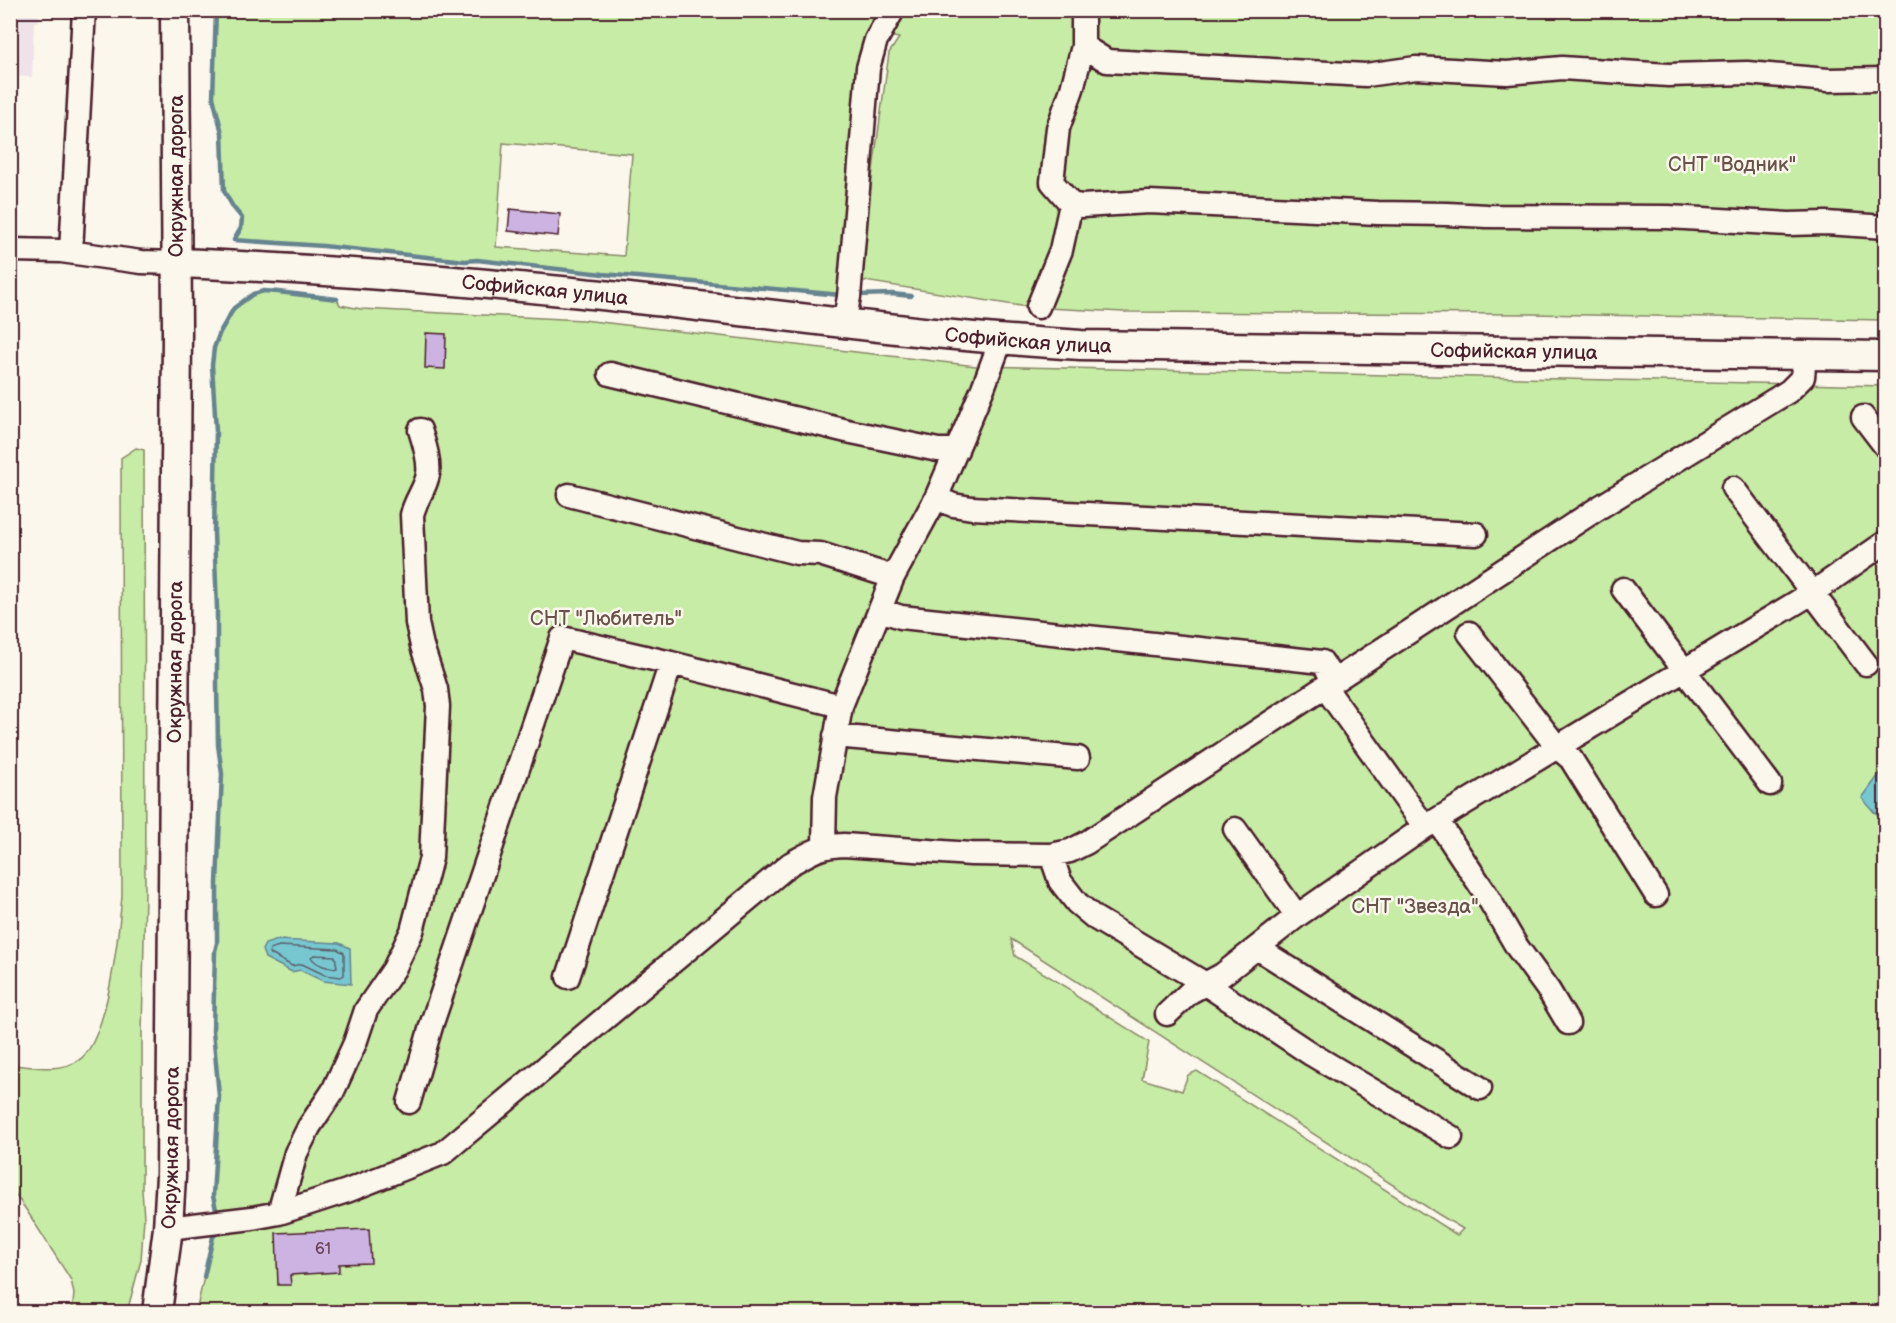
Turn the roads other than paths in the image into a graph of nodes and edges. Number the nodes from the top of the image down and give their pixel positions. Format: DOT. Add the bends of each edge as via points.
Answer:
graph roads {
  1 [pos="84,10"];
  2 [pos="175,10"];
  3 [pos="893,10"];
  4 [pos="1083,10"];
  5 [pos="1083,46"];
  6 [pos="1886,79"];
  7 [pos="1071,204"];
  8 [pos="1886,227"];
  9 [pos="10,250"];
  10 [pos="71,252"];
  11 [pos="176,263"];
  12 [pos="1038,307"];
  13 [pos="844,323"];
  14 [pos="1001,340"];
  15 [pos="1805,355"];
  16 [pos="1886,356"];
  17 [pos="610,374"];
  18 [pos="1863,417"];
  19 [pos="420,430"];
  20 [pos="1886,447"];
  21 [pos="957,450"];
  22 [pos="1733,488"];
  23 [pos="569,495"];
  24 [pos="936,498"];
  25 [pos="1476,534"];
  26 [pos="1886,542"];
  27 [pos="893,577"];
  28 [pos="1623,589"];
  29 [pos="1812,593"];
  30 [pos="880,610"];
  31 [pos="1469,633"];
  32 [pos="671,663"];
  33 [pos="1866,664"];
  34 [pos="1685,670"];
  35 [pos="1330,684"];
  36 [pos="841,706"];
  37 [pos="834,736"];
  38 [pos="1557,747"];
  39 [pos="1078,758"];
  40 [pos="1770,784"];
  41 [pos="1431,824"];
  42 [pos="1236,829"];
  43 [pos="824,846"];
  44 [pos="1052,855"];
  45 [pos="1656,895"];
  46 [pos="1297,916"];
  47 [pos="1257,948"];
  48 [pos="568,977"];
  49 [pos="1204,983"];
  50 [pos="1167,1014"];
  51 [pos="1568,1023"];
  52 [pos="1480,1088"];
  53 [pos="409,1102"];
  54 [pos="1451,1137"];
  55 [pos="279,1213"];
  56 [pos="168,1228"];
  57 [pos="157,1312"];
  1 -- 10 [label="street"];
  2 -- 11 [label="main road, Окружная дорога"];
  3 -- 13 [label="street" via="876,40 868,68"];
  4 -- 5 [label="street"];
  5 -- 6 [label="street" via="1107,61 1366,75 1416,69 1507,73 1562,68 1668,75 1747,73 1828,80"];
  5 -- 7 [label="street" via="1058,128 1052,182"];
  7 -- 8 [label="street" via="1149,202 1367,213 1658,217"];
  7 -- 12 [label="street" via="1061,250"];
  9 -- 10 [label="street"];
  10 -- 11 [label="street"];
  11 -- 13 [label="main road, Софийская улица" via="560,291"];
  11 -- 56 [label="main road, Окружная дорога" via="173,999"];
  13 -- 14 [label="main road, Софийская улица"];
  14 -- 15 [label="main road, Софийская улица" via="1081,345"];
  14 -- 21 [label="street"];
  15 -- 16 [label="main road, Софийская улица"];
  15 -- 35 [label="street" via="1803,377 1789,391 1600,507"];
  17 -- 21 [label="street" via="938,450"];
  18 -- 20 [label="street"];
  19 -- 55 [label="street" via="428,475 412,515 417,623 438,706 431,858 412,931 394,969 366,1010 333,1091 296,1153"];
  21 -- 24 [label="street"];
  22 -- 29 [label="street"];
  23 -- 27 [label="street" via="797,553 820,554"];
  24 -- 25 [label="street" via="972,508"];
  24 -- 27 [label="street"];
  26 -- 29 [label="street"];
  27 -- 30 [label="street"];
  28 -- 34 [label="street"];
  29 -- 33 [label="street"];
  29 -- 34 [label="street"];
  30 -- 35 [label="street" via="901,617 1322,662"];
  30 -- 36 [label="street"];
  31 -- 38 [label="street"];
  32 -- 36 [label="street"];
  32 -- 48 [label="street"];
  32 -- 53 [label="street" via="562,638"];
  34 -- 38 [label="street"];
  34 -- 40 [label="street"];
  35 -- 41 [label="street"];
  35 -- 44 [label="street" via="1086,843"];
  36 -- 37 [label="street"];
  37 -- 39 [label="street"];
  37 -- 43 [label="street" via="825,797"];
  38 -- 41 [label="street"];
  38 -- 45 [label="street" via="1571,759"];
  41 -- 46 [label="street"];
  41 -- 51 [label="street" via="1486,894"];
  42 -- 46 [label="street"];
  43 -- 44 [label="street" via="971,855"];
  43 -- 55 [label="street" via="790,864 443,1153"];
  44 -- 49 [label="street" via="1060,881 1077,903 1095,918"];
  46 -- 47 [label="street"];
  47 -- 49 [label="street" via="1222,975"];
  47 -- 52 [label="street"];
  49 -- 50 [label="street"];
  49 -- 54 [label="street" via="1311,1054"];
  55 -- 56 [label="street"];
  56 -- 57 [label="main road, Окружная дорога"];
}
